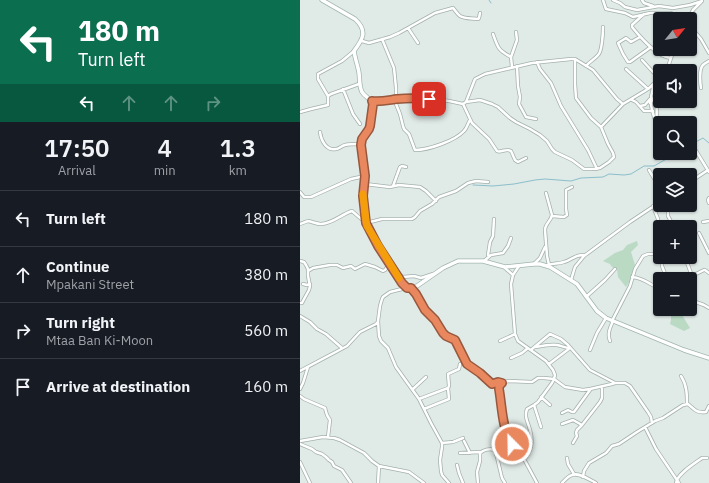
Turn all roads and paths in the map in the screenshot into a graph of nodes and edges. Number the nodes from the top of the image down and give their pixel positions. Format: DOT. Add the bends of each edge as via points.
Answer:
graph roads {
  1 [pos="322,0"];
  2 [pos="603,0"];
  3 [pos="613,0"];
  4 [pos="642,0"];
  5 [pos="702,0"];
  6 [pos="685,6"];
  7 [pos="653,7"];
  8 [pos="694,10"];
  9 [pos="653,12"];
  10 [pos="480,13"];
  11 [pos="644,14"];
  12 [pos="603,26"];
  13 [pos="408,28"];
  14 [pos="516,32"];
  15 [pos="493,34"];
  16 [pos="697,34"];
  17 [pos="640,37"];
  18 [pos="382,39"];
  19 [pos="362,41"];
  20 [pos="418,43"];
  21 [pos="651,47"];
  22 [pos="354,51"];
  23 [pos="709,53"];
  24 [pos="511,57"];
  25 [pos="671,58"];
  26 [pos="575,59"];
  27 [pos="642,60"];
  28 [pos="709,61"];
  29 [pos="537,62"];
  30 [pos="668,64"];
  31 [pos="517,66"];
  32 [pos="586,66"];
  33 [pos="512,67"];
  34 [pos="626,69"];
  35 [pos="653,72"];
  36 [pos="359,84"];
  37 [pos="652,87"];
  38 [pos="701,88"];
  39 [pos="343,89"];
  40 [pos="648,89"];
  41 [pos="328,96"];
  42 [pos="396,99"];
  43 [pos="439,99"];
  44 [pos="631,99"];
  45 [pos="650,99"];
  46 [pos="653,100"];
  47 [pos="372,101"];
  48 [pos="464,103"];
  49 [pos="650,103"];
  50 [pos="623,104"];
  51 [pos="639,106"];
  52 [pos="657,108"];
  53 [pos="300,112"];
  54 [pos="435,113"];
  55 [pos="654,113"];
  56 [pos="655,116"];
  57 [pos="536,119"];
  58 [pos="470,120"];
  59 [pos="360,124"];
  60 [pos="601,127"];
  61 [pos="320,132"];
  62 [pos="361,144"];
  63 [pos="697,153"];
  64 [pos="526,158"];
  65 [pos="406,167"];
  66 [pos="597,169"];
  67 [pos="649,170"];
  68 [pos="708,171"];
  69 [pos="365,176"];
  70 [pos="653,177"];
  71 [pos="697,178"];
  72 [pos="488,182"];
  73 [pos="365,184"];
  74 [pos="393,186"];
  75 [pos="572,187"];
  76 [pos="546,193"];
  77 [pos="300,194"];
  78 [pos="709,198"];
  79 [pos="436,201"];
  80 [pos="709,203"];
  81 [pos="653,209"];
  82 [pos="552,216"];
  83 [pos="494,219"];
  84 [pos="709,221"];
  85 [pos="703,222"];
  86 [pos="366,223"];
  87 [pos="300,224"];
  88 [pos="699,233"];
  89 [pos="511,238"];
  90 [pos="546,244"];
  91 [pos="709,253"];
  92 [pos="653,254"];
  93 [pos="488,256"];
  94 [pos="584,256"];
  95 [pos="300,261"];
  96 [pos="483,262"];
  97 [pos="390,264"];
  98 [pos="534,264"];
  99 [pos="547,265"];
  100 [pos="519,266"];
  101 [pos="505,267"];
  102 [pos="615,268"];
  103 [pos="308,271"];
  104 [pos="396,273"];
  105 [pos="437,273"];
  106 [pos="709,273"];
  107 [pos="697,274"];
  108 [pos="513,275"];
  109 [pos="632,277"];
  110 [pos="571,280"];
  111 [pos="303,284"];
  112 [pos="310,284"];
  113 [pos="653,285"];
  114 [pos="409,288"];
  115 [pos="586,297"];
  116 [pos="300,303"];
  117 [pos="697,303"];
  118 [pos="709,308"];
  119 [pos="300,316"];
  120 [pos="606,318"];
  121 [pos="378,321"];
  122 [pos="613,321"];
  123 [pos="515,334"];
  124 [pos="500,341"];
  125 [pos="610,341"];
  126 [pos="342,348"];
  127 [pos="528,348"];
  128 [pos="571,348"];
  129 [pos="532,350"];
  130 [pos="590,350"];
  131 [pos="511,358"];
  132 [pos="709,358"];
  133 [pos="460,364"];
  134 [pos="549,364"];
  135 [pos="308,366"];
  136 [pos="300,371"];
  137 [pos="681,376"];
  138 [pos="426,377"];
  139 [pos="554,379"];
  140 [pos="502,383"];
  141 [pos="614,383"];
  142 [pos="602,387"];
  143 [pos="448,388"];
  144 [pos="300,389"];
  145 [pos="412,389"];
  146 [pos="590,389"];
  147 [pos="300,396"];
  148 [pos="541,397"];
  149 [pos="419,399"];
  150 [pos="687,404"];
  151 [pos="534,405"];
  152 [pos="550,405"];
  153 [pos="709,406"];
  154 [pos="424,409"];
  155 [pos="562,413"];
  156 [pos="652,423"];
  157 [pos="562,424"];
  158 [pos="582,425"];
  159 [pos="541,427"];
  160 [pos="645,427"];
  161 [pos="328,437"];
  162 [pos="300,442"];
  163 [pos="442,443"];
  164 [pos="572,443"];
  165 [pos="512,444"];
  166 [pos="494,450"];
  167 [pos="480,452"];
  168 [pos="460,453"];
  169 [pos="470,453"];
  170 [pos="567,458"];
  171 [pos="706,458"];
  172 [pos="524,459"];
  173 [pos="300,462"];
  174 [pos="457,465"];
  175 [pos="379,466"];
  176 [pos="574,474"];
  177 [pos="583,477"];
  178 [pos="676,479"];
  179 [pos="310,483"];
  180 [pos="352,483"];
  181 [pos="378,483"];
  182 [pos="423,483"];
  183 [pos="449,483"];
  184 [pos="463,483"];
  185 [pos="478,483"];
  186 [pos="505,483"];
  187 [pos="537,483"];
  188 [pos="562,483"];
  189 [pos="596,483"];
  190 [pos="676,483"];
  191 [pos="679,483"];
  1 -- 19 [label="street" via="359,23 363,30"];
  2 -- 11 [label="street" via="607,10 633,16"];
  3 -- 7 [label="street" via="631,9"];
  4 -- 7 [label="street"];
  5 -- 6 [label="street"];
  5 -- 8 [label="street"];
  6 -- 7 [label="street"];
  6 -- 8 [label="street"];
  9 -- 11 [label="street"];
  10 -- 13 [label="street" via="478,19 462,17 453,8 440,11"];
  11 -- 17 [label="street" via="632,25"];
  12 -- 32 [label="street" via="600,53"];
  13 -- 18 [label="street"];
  13 -- 20 [label="street"];
  14 -- 24 [label="street" via="517,42"];
  15 -- 24 [label="street" via="500,50"];
  16 -- 23 [label="street"];
  17 -- 21 [label="street"];
  17 -- 21 [label="street" via="631,42 626,38 618,43 628,62"];
  18 -- 19 [label="street" via="369,43"];
  18 -- 42 [label="street" via="394,68"];
  19 -- 22 [label="street"];
  21 -- 25 [label="street"];
  22 -- 36 [label="street"];
  22 -- 41 [label="street" via="318,74 318,79"];
  24 -- 33 [label="street"];
  25 -- 30 [label="street"];
  26 -- 29 [label="street"];
  26 -- 32 [label="street"];
  26 -- 60 [label="street" via="576,98"];
  27 -- 35 [label="street"];
  28 -- 38 [label="street" via="702,65"];
  29 -- 31 [label="street"];
  29 -- 66 [label="street"];
  31 -- 33 [label="street"];
  31 -- 57 [label="street" via="520,106 526,117"];
  32 -- 50 [label="street" via="594,70"];
  33 -- 48 [label="street" via="475,79"];
  34 -- 40 [label="street"];
  36 -- 39 [label="street"];
  36 -- 47 [label="street" via="363,94"];
  37 -- 40 [label="street"];
  37 -- 45 [label="street"];
  39 -- 41 [label="street"];
  39 -- 59 [label="street"];
  40 -- 44 [label="street"];
  41 -- 53 [label="street" via="328,105"];
  42 -- 43 [label="street"];
  42 -- 47 [label="street"];
  42 -- 58 [label="street" via="403,128 417,150 458,136 464,132"];
  43 -- 48 [label="street"];
  43 -- 54 [label="street" via="439,108"];
  44 -- 50 [label="street"];
  44 -- 51 [label="street"];
  45 -- 49 [label="street"];
  45 -- 51 [label="street" via="645,105"];
  46 -- 49 [label="street"];
  47 -- 62 [label="street" via="370,126"];
  48 -- 58 [label="street"];
  48 -- 66 [label="street" via="480,100 495,105 516,122 540,135 555,152 584,169"];
  49 -- 55 [label="street"];
  50 -- 60 [label="street"];
  51 -- 55 [label="street" via="644,111"];
  52 -- 55 [label="street"];
  55 -- 56 [label="street"];
  58 -- 64 [label="street" via="497,151 511,150 518,162"];
  60 -- 66 [label="street" via="614,156"];
  61 -- 62 [label="street" via="323,143 332,149"];
  62 -- 69 [label="street"];
  63 -- 68 [label="street"];
  65 -- 74 [label="street" via="400,167"];
  67 -- 70 [label="street"];
  68 -- 71 [label="street"];
  69 -- 73 [label="street"];
  69 -- 77 [label="street" via="310,197"];
  72 -- 79 [label="street" via="468,183"];
  73 -- 74 [label="street"];
  73 -- 86 [label="street" via="363,196"];
  74 -- 79 [label="street" via="420,188"];
  75 -- 82 [label="street" via="566,190 567,216"];
  76 -- 82 [label="street"];
  78 -- 80 [label="street"];
  79 -- 86 [label="street" via="420,210 412,219 382,219"];
  81 -- 94 [label="street"];
  82 -- 90 [label="street" via="545,227"];
  83 -- 93 [label="street"];
  84 -- 85 [label="street"];
  86 -- 87 [label="street" via="352,211 325,224 308,221"];
  86 -- 97 [label="street"];
  88 -- 91 [label="street"];
  89 -- 93 [label="street" via="503,252"];
  90 -- 98 [label="street" via="540,258"];
  90 -- 99 [label="street"];
  92 -- 109 [label="street" via="644,256"];
  93 -- 96 [label="street"];
  94 -- 99 [label="street" via="578,255 567,261"];
  94 -- 110 [label="street" via="575,266"];
  95 -- 103 [label="street" via="305,263"];
  96 -- 101 [label="street"];
  96 -- 105 [label="street" via="458,261"];
  97 -- 103 [label="street" via="383,271 368,264 355,269 351,266 343,268 333,265"];
  97 -- 104 [label="street"];
  98 -- 99 [label="street"];
  98 -- 100 [label="street"];
  99 -- 110 [label="street"];
  100 -- 101 [label="street"];
  100 -- 108 [label="street"];
  101 -- 108 [label="street"];
  102 -- 115 [label="street"];
  103 -- 112 [label="street"];
  104 -- 105 [label="street" via="402,277 421,278"];
  104 -- 114 [label="street" via="402,283"];
  105 -- 114 [label="street" via="421,284"];
  106 -- 107 [label="street" via="704,270"];
  108 -- 123 [label="street" via="511,293"];
  109 -- 113 [label="street"];
  109 -- 122 [label="street"];
  110 -- 115 [label="street"];
  111 -- 112 [label="street"];
  112 -- 116 [label="street"];
  114 -- 121 [label="street" via="390,292 383,297"];
  114 -- 140 [label="street" via="443,333 455,340 468,366 492,384"];
  115 -- 120 [label="street"];
  117 -- 118 [label="street"];
  119 -- 126 [label="street"];
  120 -- 122 [label="street"];
  120 -- 130 [label="street"];
  121 -- 126 [label="street"];
  121 -- 145 [label="street" via="380,339"];
  122 -- 125 [label="street" via="608,337"];
  122 -- 132 [label="street"];
  123 -- 124 [label="street"];
  123 -- 127 [label="street" via="518,341"];
  126 -- 135 [label="street"];
  127 -- 129 [label="street"];
  127 -- 131 [label="street"];
  128 -- 129 [label="street" via="541,345"];
  128 -- 129 [label="street" via="550,334"];
  128 -- 134 [label="street"];
  128 -- 141 [label="street" via="590,370"];
  129 -- 134 [label="street"];
  133 -- 143 [label="street" via="459,369 448,374"];
  134 -- 139 [label="street" via="554,372"];
  135 -- 136 [label="street"];
  135 -- 144 [label="street"];
  137 -- 150 [label="street" via="686,388"];
  138 -- 145 [label="street"];
  139 -- 140 [label="street" via="540,378 532,382"];
  139 -- 146 [label="street" via="565,387"];
  139 -- 148 [label="street"];
  140 -- 165 [label="street" via="499,389 504,425"];
  141 -- 142 [label="street"];
  141 -- 156 [label="street" via="625,383 630,386 651,417"];
  142 -- 146 [label="street"];
  142 -- 158 [label="street" via="600,402"];
  143 -- 149 [label="street"];
  143 -- 154 [label="street" via="449,399"];
  145 -- 149 [label="street"];
  146 -- 155 [label="street" via="575,411 568,410"];
  147 -- 161 [label="street" via="325,408 330,420"];
  148 -- 151 [label="street"];
  148 -- 152 [label="street"];
  149 -- 154 [label="street"];
  150 -- 153 [label="street" via="699,413 706,412"];
  150 -- 156 [label="street"];
  151 -- 159 [label="street"];
  151 -- 172 [label="street" via="527,409 526,413 531,444 529,454"];
  154 -- 163 [label="street"];
  156 -- 160 [label="street"];
  157 -- 158 [label="street" via="573,420"];
  158 -- 164 [label="street" via="576,430 577,436"];
  160 -- 177 [label="street" via="589,463"];
  160 -- 178 [label="street"];
  161 -- 162 [label="street"];
  161 -- 175 [label="street" via="340,440 364,453"];
  162 -- 180 [label="street" via="326,456"];
  163 -- 169 [label="street" via="464,440"];
  163 -- 183 [label="street" via="440,465 442,475"];
  165 -- 166 [label="street"];
  165 -- 172 [label="street"];
  166 -- 167 [label="street"];
  166 -- 186 [label="street"];
  167 -- 169 [label="street"];
  167 -- 185 [label="street"];
  168 -- 169 [label="street"];
  170 -- 176 [label="street"];
  171 -- 178 [label="street" via="702,458"];
  172 -- 187 [label="street"];
  173 -- 179 [label="street"];
  174 -- 184 [label="street"];
  175 -- 181 [label="street"];
  175 -- 182 [label="street" via="409,472"];
  176 -- 177 [label="street"];
  176 -- 188 [label="street"];
  177 -- 189 [label="street"];
  178 -- 190 [label="street"];
  178 -- 191 [label="street"];
}
